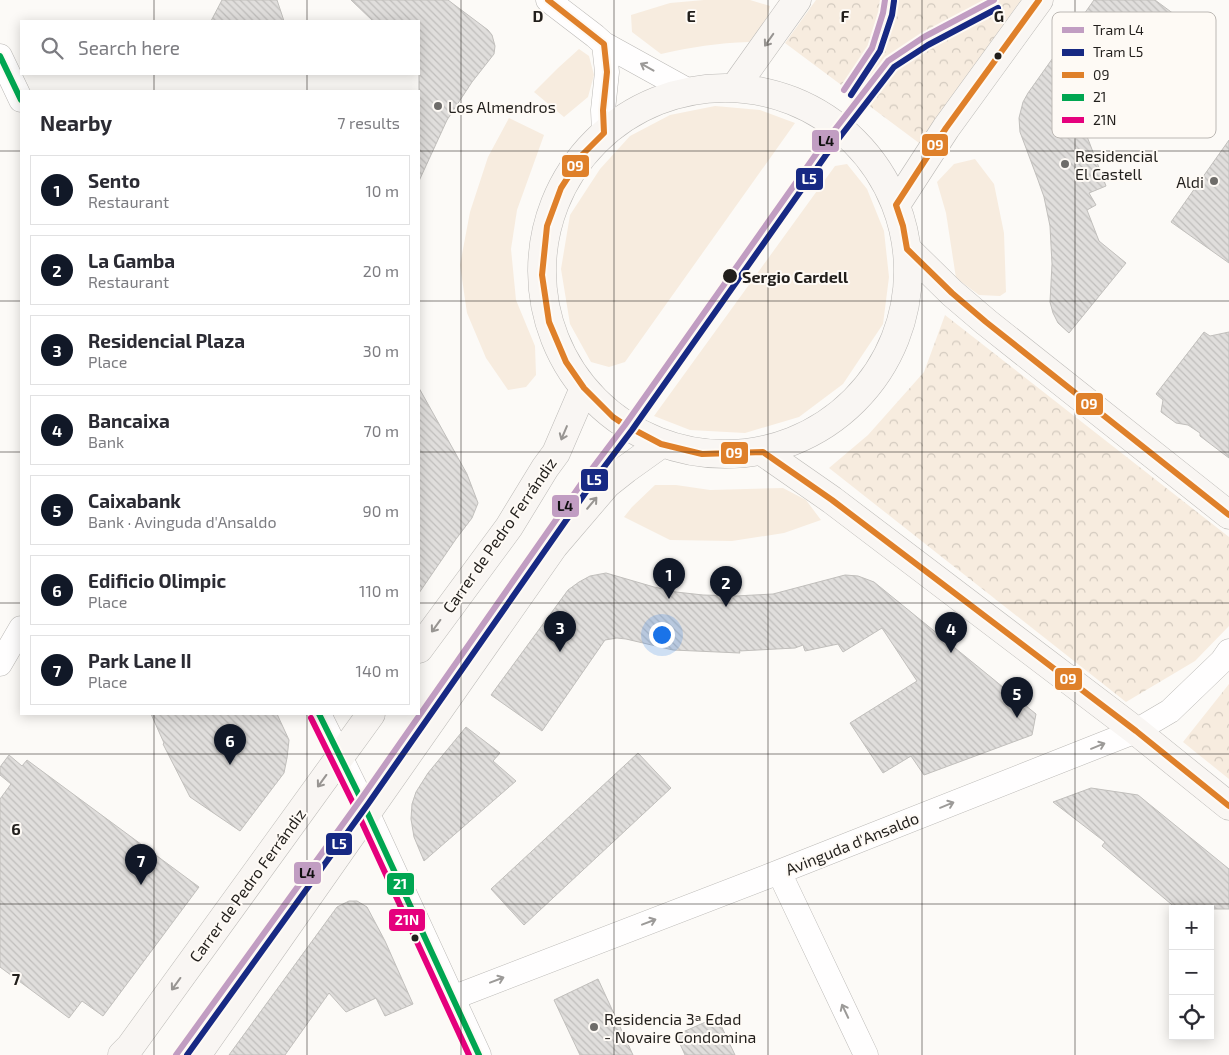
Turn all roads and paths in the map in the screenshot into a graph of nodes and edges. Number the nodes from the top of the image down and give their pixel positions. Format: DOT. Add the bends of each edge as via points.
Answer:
graph roads {
  1 [pos="548,0"];
  2 [pos="798,0"];
  3 [pos="1039,0"];
  4 [pos="604,44"];
  5 [pos="0,56"];
  6 [pos="735,88"];
  7 [pos="689,91"];
  8 [pos="20,98"];
  9 [pos="604,133"];
  10 [pos="896,205"];
  11 [pos="907,249"];
  12 [pos="584,388"];
  13 [pos="662,444"];
  14 [pos="763,452"];
  15 [pos="1229,515"];
  16 [pos="20,630"];
  17 [pos="420,648"];
  18 [pos="1229,651"];
  19 [pos="0,664"];
  20 [pos="320,715"];
  21 [pos="371,715"];
  22 [pos="1136,731"];
  23 [pos="340,756"];
  24 [pos="1229,806"];
  25 [pos="367,813"];
  26 [pos="779,872"];
  27 [pos="452,998"];
  28 [pos="122,1055"];
  29 [pos="197,1055"];
  30 [pos="479,1055"];
  31 [pos="866,1055"];
  1 -- 4 [label="street"];
  2 -- 6 [label="street, one-way"];
  3 -- 10 [label="street" via="946,128"];
  7 -- 4 [label="street, one-way"];
  4 -- 9 [label="street" via="607,72"];
  5 -- 8 [label="street"];
  6 -- 7 [label="street"];
  6 -- 10 [label="street" via="788,98 838,126 866,154"];
  7 -- 9 [label="street" via="652,102"];
  9 -- 12 [label="street" via="583,154 561,188 547,226 542,275 549,322 566,362"];
  10 -- 11 [label="street"];
  11 -- 14 [label="street" via="907,297 899,332 888,356 855,402 820,429"];
  11 -- 15 [label="street" via="986,322"];
  12 -- 13 [label="street" via="613,417"];
  12 -- 17 [label="street, Carrer de Pedro Ferrándiz, one-way" via="556,452 508,527"];
  13 -- 14 [label="street" via="702,454"];
  25 -- 13 [label="street, one-way" via="554,546 607,484"];
  14 -- 22 [label="street" via="832,500"];
  16 -- 19 [label="street"];
  18 -- 22 [label="street, Avinguda d'Ansaldo" via="1170,711"];
  20 -- 23 [label="street"];
  21 -- 23 [label="street, Carrer de Pedro Ferrándiz"];
  22 -- 24 [label="street"];
  26 -- 22 [label="street, Avinguda d'Ansaldo, one-way"];
  23 -- 25 [label="street"];
  23 -- 28 [label="street, Carrer de Pedro Ferrándiz, one-way"];
  25 -- 27 [label="street"];
  25 -- 29 [label="street"];
  27 -- 26 [label="street, Avinguda d'Ansaldo, one-way"];
  31 -- 26 [label="street, one-way"];
  27 -- 30 [label="street"];
}
